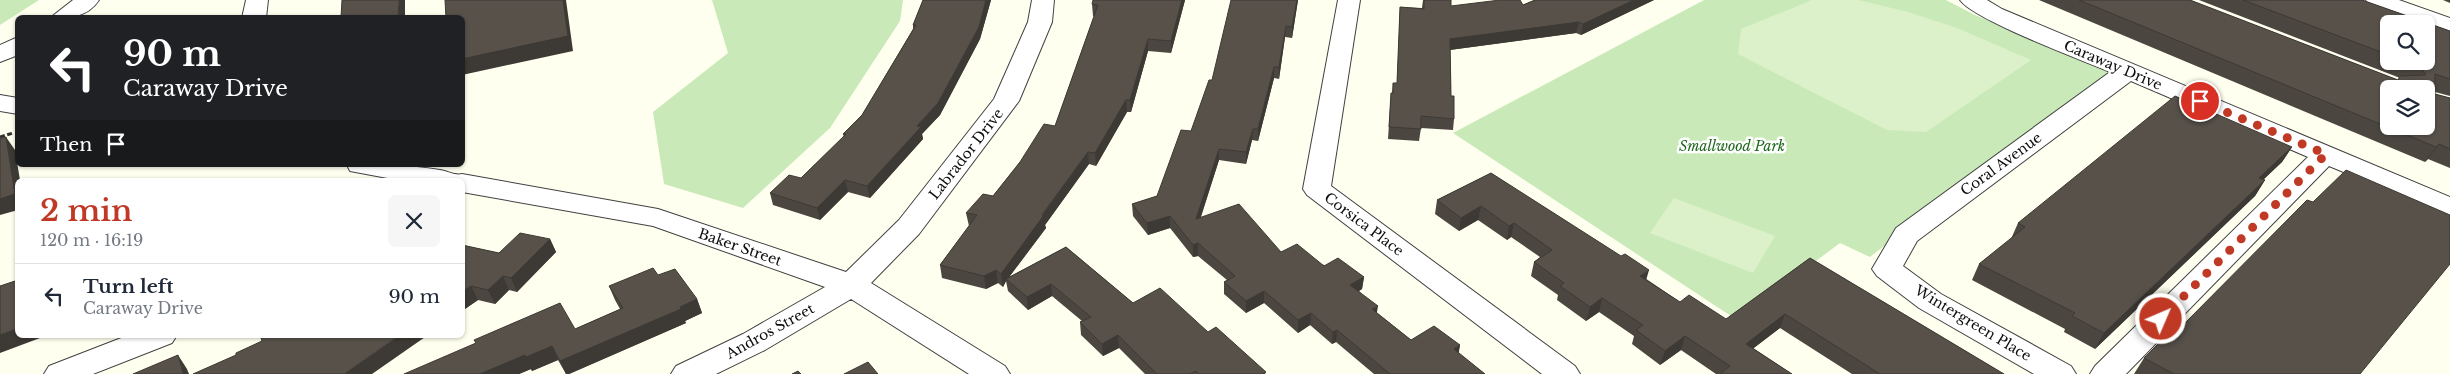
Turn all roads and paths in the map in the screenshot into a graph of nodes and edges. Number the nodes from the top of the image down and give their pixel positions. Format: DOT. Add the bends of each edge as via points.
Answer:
graph roads {
  1 [pos="88,0"];
  2 [pos="258,0"];
  3 [pos="1043,0"];
  4 [pos="1349,0"];
  5 [pos="1972,0"];
  6 [pos="2377,0"];
  7 [pos="66,15"];
  8 [pos="255,15"];
  9 [pos="2450,26"];
  10 [pos="15,46"];
  11 [pos="0,55"];
  12 [pos="2128,71"];
  13 [pos="0,103"];
  14 [pos="15,106"];
  15 [pos="13,133"];
  16 [pos="0,137"];
  17 [pos="2326,154"];
  18 [pos="371,167"];
  19 [pos="432,178"];
  20 [pos="465,184"];
  21 [pos="2450,207"];
  22 [pos="1887,269"];
  23 [pos="851,285"];
  24 [pos="153,338"];
  25 [pos="60,374"];
  26 [pos="687,374"];
  27 [pos="994,374"];
  28 [pos="1564,374"];
  29 [pos="2060,374"];
  30 [pos="2106,374"];
  1 -- 7 [label="street"];
  2 -- 8 [label="street"];
  3 -- 23 [label="street, Labrador Drive" via="1040,22 1006,101 910,227"];
  4 -- 28 [label="street, Corsica Place" via="1317,190"];
  5 -- 12 [label="street, Caraway Drive" via="1994,14"];
  6 -- 9 [label="street"];
  10 -- 11 [label="street"];
  12 -- 17 [label="street, Caraway Drive"];
  12 -- 22 [label="street, Coral Avenue" via="1906,234"];
  13 -- 14 [label="street"];
  15 -- 16 [label="path"];
  17 -- 21 [label="street, Caraway Drive"];
  17 -- 30 [label="street"];
  18 -- 19 [label="street, Baker Street"];
  20 -- 23 [label="street, Baker Street" via="658,218"];
  22 -- 29 [label="street, Wintergreen Place" via="1930,301"];
  23 -- 26 [label="street, Andros Street" via="754,342"];
  23 -- 27 [label="street, Baker Street"];
  24 -- 25 [label="street"];
}
